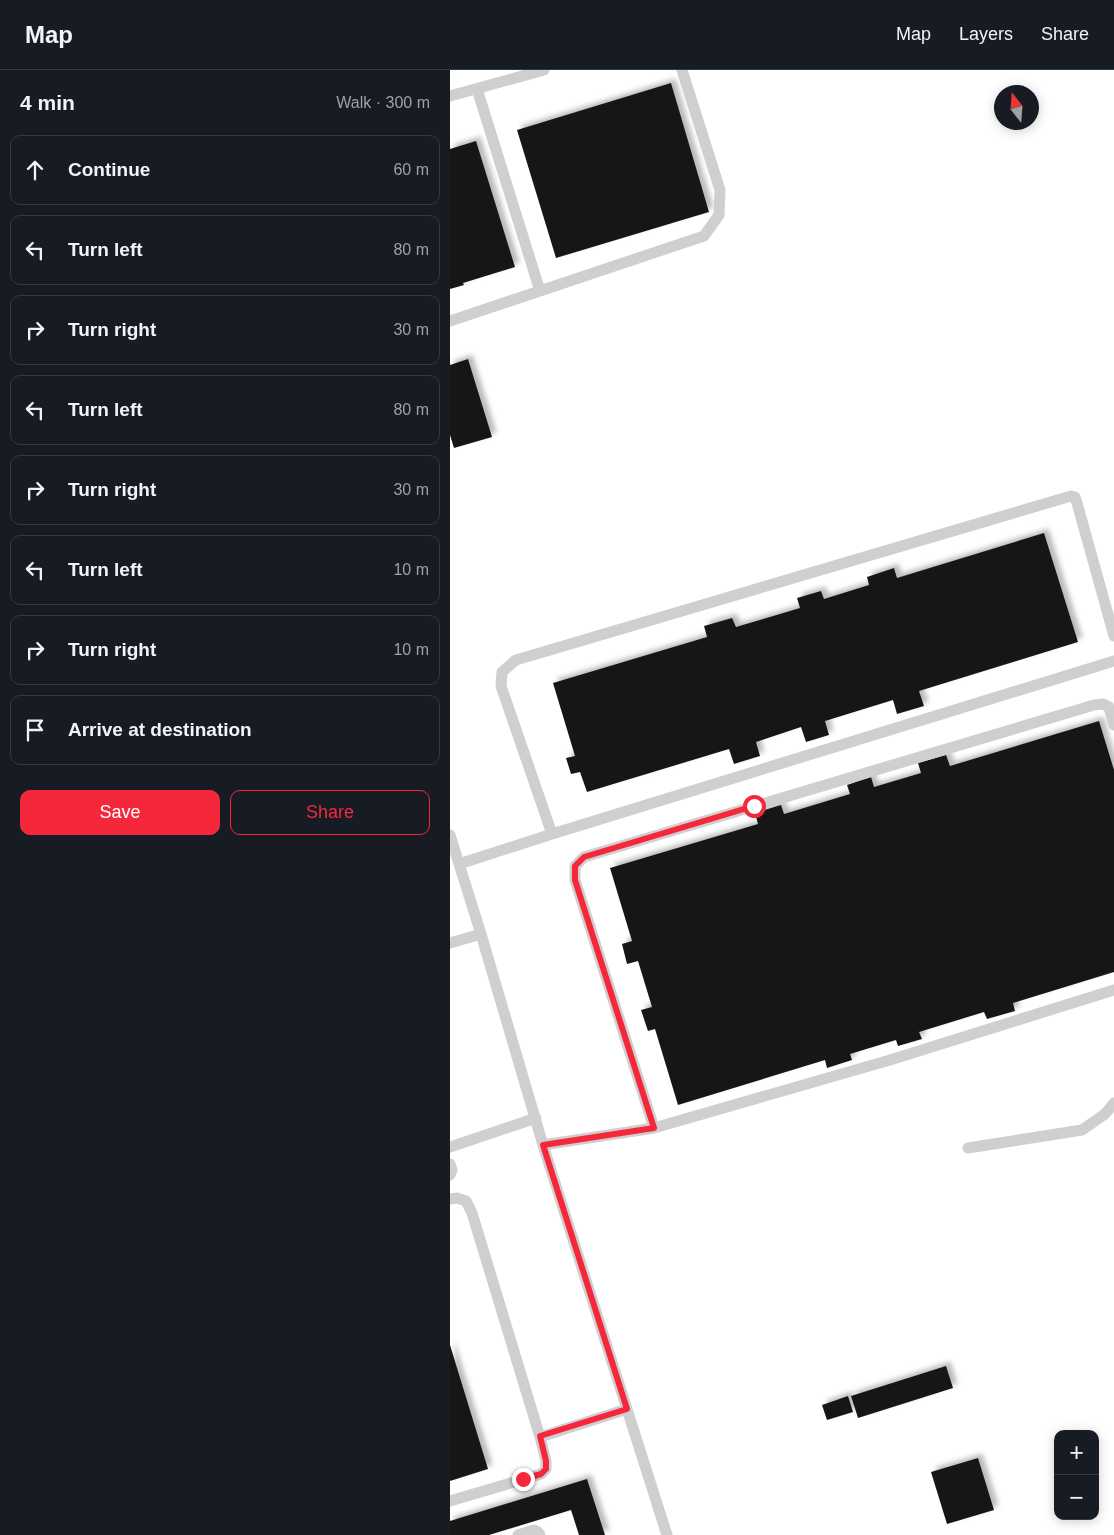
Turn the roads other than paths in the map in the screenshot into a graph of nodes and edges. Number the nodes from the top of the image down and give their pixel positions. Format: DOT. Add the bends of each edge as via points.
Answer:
graph roads {
  1 [pos="544,70"];
  2 [pos="682,70"];
  3 [pos="477,89"];
  4 [pos="450,96"];
  5 [pos="540,291"];
  6 [pos="450,321"];
  7 [pos="1114,636"];
  8 [pos="1114,661"];
  9 [pos="1114,725"];
  10 [pos="552,834"];
  11 [pos="450,835"];
  12 [pos="459,864"];
  13 [pos="481,934"];
  14 [pos="450,943"];
  15 [pos="1114,990"];
  16 [pos="1114,1103"];
  17 [pos="536,1118"];
  18 [pos="654,1128"];
  19 [pos="543,1145"];
  20 [pos="450,1146"];
  21 [pos="968,1148"];
  22 [pos="450,1164"];
  23 [pos="450,1175"];
  24 [pos="450,1200"];
  25 [pos="627,1409"];
  26 [pos="540,1436"];
  27 [pos="450,1501"];
  28 [pos="518,1535"];
  29 [pos="540,1535"];
  30 [pos="667,1535"];
  1 -- 3 [label="lane"];
  2 -- 5 [label="lane" via="720,190 719,216 704,236"];
  3 -- 4 [label="lane"];
  3 -- 5 [label="lane"];
  5 -- 6 [label="lane"];
  7 -- 10 [label="lane" via="1077,503 1071,496 516,660 502,672 500,686"];
  8 -- 10 [label="lane"];
  9 -- 18 [label="lane" via="1109,707 1094,704 584,857 575,866 575,880"];
  10 -- 12 [label="lane"];
  11 -- 12 [label="lane"];
  12 -- 13 [label="lane"];
  13 -- 14 [label="lane"];
  13 -- 17 [label="lane"];
  15 -- 18 [label="lane" via="890,1060"];
  16 -- 21 [label="lane" via="1105,1114 1082,1130"];
  17 -- 19 [label="lane"];
  17 -- 20 [label="lane"];
  18 -- 19 [label="lane"];
  19 -- 25 [label="lane"];
  22 -- 23 [label="lane"];
  24 -- 26 [label="lane" via="466,1201 472,1213"];
  25 -- 26 [label="lane"];
  25 -- 30 [label="lane"];
  26 -- 27 [label="lane" via="546,1461 546,1469 541,1474"];
  28 -- 29 [label="lane" via="534,1530"];
}
